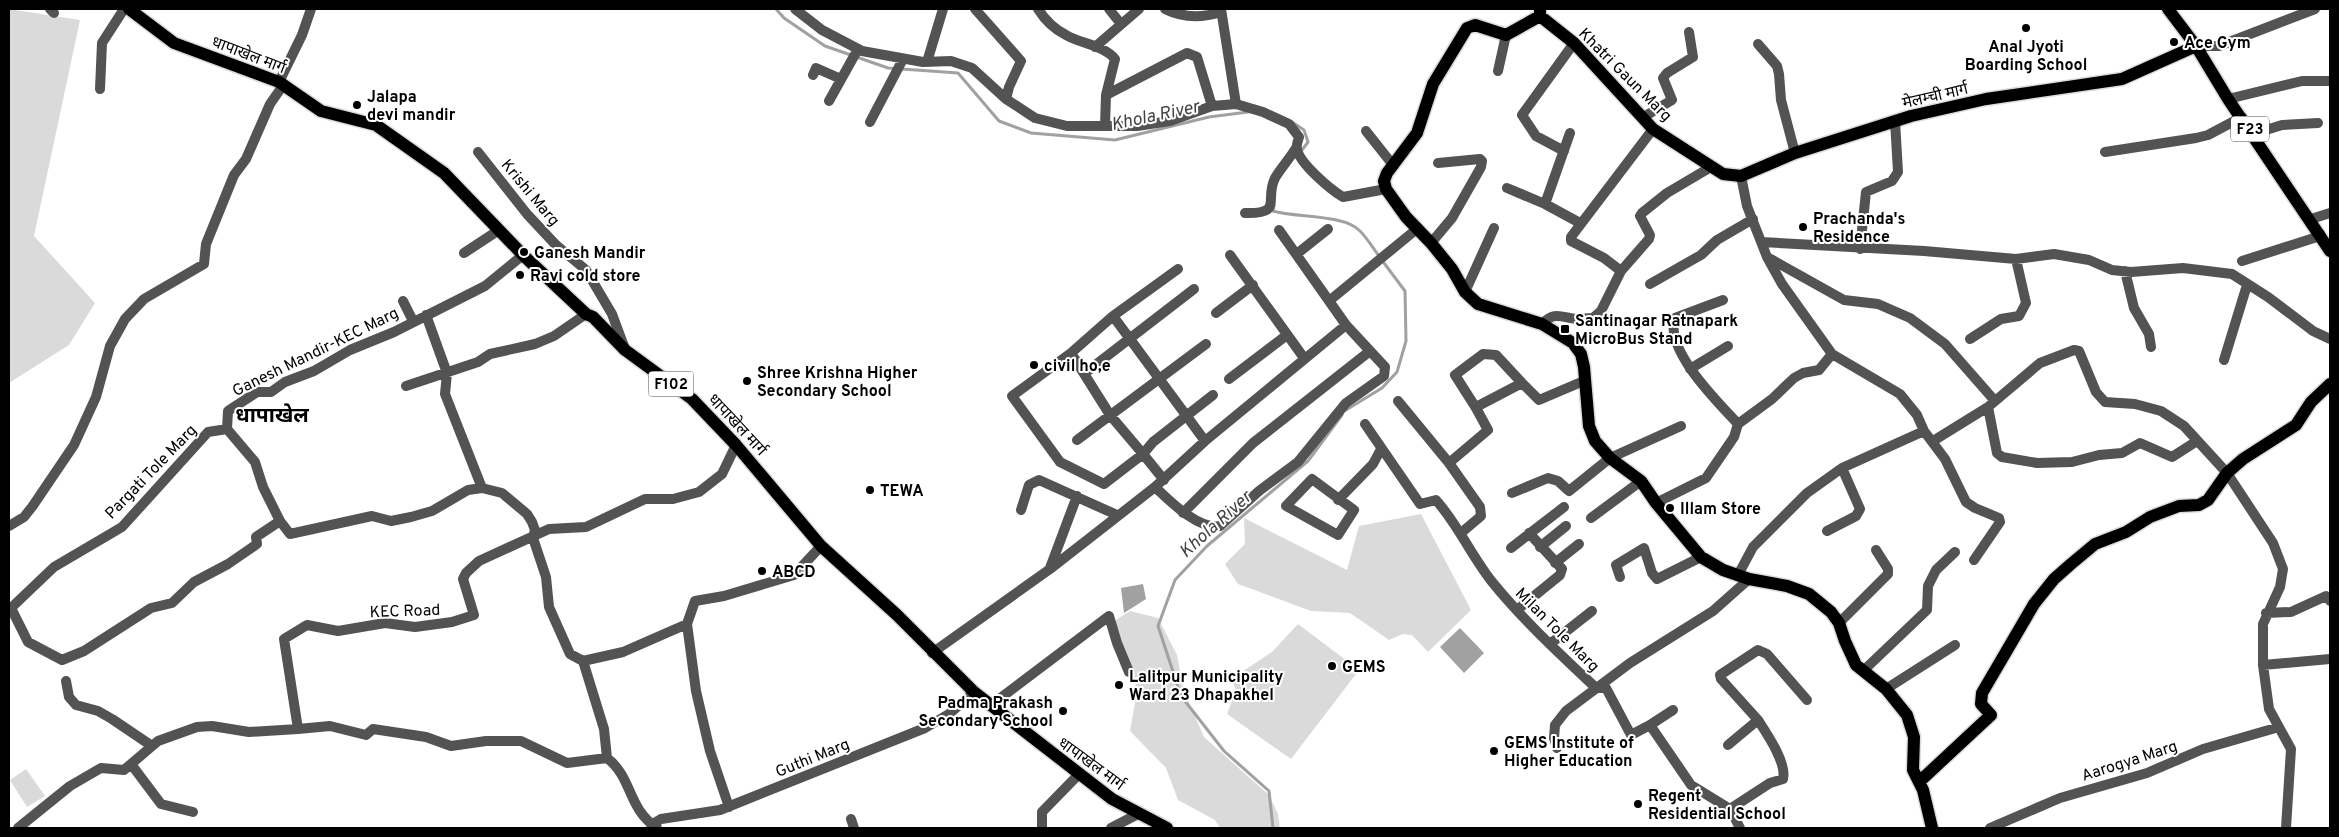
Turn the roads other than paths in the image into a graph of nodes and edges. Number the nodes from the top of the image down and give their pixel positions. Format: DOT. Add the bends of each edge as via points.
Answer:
graph roads {
  1 [pos="124,9"];
  2 [pos="130,9"];
  3 [pos="311,9"];
  4 [pos="795,9"];
  5 [pos="943,9"];
  6 [pos="975,9"];
  7 [pos="1038,9"];
  8 [pos="1109,9"];
  9 [pos="1139,9"];
  10 [pos="1164,9"];
  11 [pos="2168,9"];
  12 [pos="2315,9"];
  13 [pos="1221,10"];
  14 [pos="1540,12"];
  15 [pos="1121,24"];
  16 [pos="1689,32"];
  17 [pos="1506,35"];
  18 [pos="1574,43"];
  19 [pos="1758,44"];
  20 [pos="2196,46"];
  21 [pos="1095,47"];
  22 [pos="858,49"];
  23 [pos="904,59"];
  24 [pos="927,62"];
  25 [pos="1498,71"];
  26 [pos="813,75"];
  27 [pos="841,79"];
  28 [pos="2330,81"];
  29 [pos="282,83"];
  30 [pos="100,89"];
  31 [pos="1106,95"];
  32 [pos="2228,98"];
  33 [pos="1006,100"];
  34 [pos="829,101"];
  35 [pos="1236,104"];
  36 [pos="1212,106"];
  37 [pos="2242,117"];
  38 [pos="1642,118"];
  39 [pos="1895,121"];
  40 [pos="870,122"];
  41 [pos="2318,123"];
  42 [pos="1104,126"];
  43 [pos="1653,128"];
  44 [pos="1366,131"];
  45 [pos="1570,134"];
  46 [pos="2253,134"];
  47 [pos="1296,148"];
  48 [pos="1564,151"];
  49 [pos="478,152"];
  50 [pos="2105,152"];
  51 [pos="1795,153"];
  52 [pos="1393,164"];
  53 [pos="1438,164"];
  54 [pos="1712,167"];
  55 [pos="1741,176"];
  56 [pos="1507,188"];
  57 [pos="1386,189"];
  58 [pos="1544,204"];
  59 [pos="1245,212"];
  60 [pos="2330,213"];
  61 [pos="1753,219"];
  62 [pos="2311,219"];
  63 [pos="1580,223"];
  64 [pos="1418,228"];
  65 [pos="1494,228"];
  66 [pos="1328,229"];
  67 [pos="499,230"];
  68 [pos="1279,230"];
  69 [pos="2320,234"];
  70 [pos="1762,242"];
  71 [pos="1432,243"];
  72 [pos="1860,249"];
  73 [pos="2330,251"];
  74 [pos="464,252"];
  75 [pos="1298,253"];
  76 [pos="523,255"];
  77 [pos="1230,255"];
  78 [pos="1767,257"];
  79 [pos="2016,259"];
  80 [pos="2242,262"];
  81 [pos="1178,269"];
  82 [pos="1621,271"];
  83 [pos="2125,271"];
  84 [pos="1650,284"];
  85 [pos="2247,285"];
  86 [pos="1253,286"];
  87 [pos="1194,289"];
  88 [pos="1465,292"];
  89 [pos="1723,300"];
  90 [pos="403,301"];
  91 [pos="1329,301"];
  92 [pos="1216,313"];
  93 [pos="586,314"];
  94 [pos="426,315"];
  95 [pos="1113,316"];
  96 [pos="413,321"];
  97 [pos="1542,324"];
  98 [pos="1346,325"];
  99 [pos="1287,335"];
  100 [pos="1129,338"];
  101 [pos="1970,339"];
  102 [pos="2330,339"];
  103 [pos="1206,344"];
  104 [pos="1728,346"];
  105 [pos="2151,347"];
  106 [pos="626,350"];
  107 [pos="1370,351"];
  108 [pos="1071,353"];
  109 [pos="1832,354"];
  110 [pos="1304,358"];
  111 [pos="2224,360"];
  112 [pos="1690,369"];
  113 [pos="447,373"];
  114 [pos="1084,373"];
  115 [pos="1160,377"];
  116 [pos="1229,379"];
  117 [pos="1586,380"];
  118 [pos="1522,382"];
  119 [pos="2330,384"];
  120 [pos="406,386"];
  121 [pos="1213,395"];
  122 [pos="1398,401"];
  123 [pos="1991,404"];
  124 [pos="1476,408"];
  125 [pos="1110,415"];
  126 [pos="1187,416"];
  127 [pos="1365,424"];
  128 [pos="1738,424"];
  129 [pos="1681,426"];
  130 [pos="227,429"];
  131 [pos="1924,430"];
  132 [pos="1076,440"];
  133 [pos="1205,441"];
  134 [pos="1933,441"];
  135 [pos="2197,441"];
  136 [pos="736,444"];
  137 [pos="1381,449"];
  138 [pos="1143,454"];
  139 [pos="1610,458"];
  140 [pos="1449,463"];
  141 [pos="1842,468"];
  142 [pos="2227,473"];
  143 [pos="1164,480"];
  144 [pos="1641,481"];
  145 [pos="1155,487"];
  146 [pos="482,488"];
  147 [pos="1512,493"];
  148 [pos="1077,496"];
  149 [pos="1338,500"];
  150 [pos="1656,503"];
  151 [pos="1564,506"];
  152 [pos="1021,510"];
  153 [pos="1183,513"];
  154 [pos="1118,515"];
  155 [pos="1591,518"];
  156 [pos="280,521"];
  157 [pos="9,526"];
  158 [pos="1566,526"];
  159 [pos="1828,531"];
  160 [pos="1529,532"];
  161 [pos="1461,533"];
  162 [pos="533,538"];
  163 [pos="1579,544"];
  164 [pos="821,546"];
  165 [pos="1540,547"];
  166 [pos="1511,548"];
  167 [pos="1876,550"];
  168 [pos="1955,552"];
  169 [pos="1701,557"];
  170 [pos="1974,560"];
  171 [pos="1555,564"];
  172 [pos="1050,569"];
  173 [pos="1620,576"];
  174 [pos="1744,577"];
  175 [pos="2330,601"];
  176 [pos="1517,610"];
  177 [pos="1592,611"];
  178 [pos="2266,613"];
  179 [pos="1839,623"];
  180 [pos="687,624"];
  181 [pos="1550,644"];
  182 [pos="1955,645"];
  183 [pos="932,653"];
  184 [pos="2330,659"];
  185 [pos="583,661"];
  186 [pos="2263,665"];
  187 [pos="1864,671"];
  188 [pos="1129,672"];
  189 [pos="66,681"];
  190 [pos="1596,688"];
  191 [pos="1886,689"];
  192 [pos="974,692"];
  193 [pos="1807,700"];
  194 [pos="990,706"];
  195 [pos="1673,710"];
  196 [pos="1758,720"];
  197 [pos="1650,725"];
  198 [pos="2279,727"];
  199 [pos="298,729"];
  200 [pos="1728,745"];
  201 [pos="152,746"];
  202 [pos="1557,748"];
  203 [pos="607,758"];
  204 [pos="131,764"];
  205 [pos="1079,774"];
  206 [pos="1919,782"];
  207 [pos="729,807"];
  208 [pos="1730,809"];
  209 [pos="194,812"];
  210 [pos="1138,814"];
  211 [pos="654,826"];
  212 [pos="18,828"];
  213 [pos="1042,828"];
  214 [pos="1111,828"];
  215 [pos="1167,828"];
  216 [pos="1740,828"];
  217 [pos="1932,828"];
  218 [pos="1990,828"];
  219 [pos="2286,828"];
  1 -- 30 [label="street" via="102,43"];
  2 -- 29 [label="main road, धापाखेल मार्ग / F102" via="174,42"];
  3 -- 29 [label="street"];
  4 -- 22 [label="street" via="822,30"];
  5 -- 24 [label="street"];
  6 -- 33 [label="street" via="1021,61"];
  7 -- 21 [label="street" via="1045,20 1066,35"];
  8 -- 15 [label="street"];
  9 -- 15 [label="street"];
  10 -- 13 [label="street" via="1205,17"];
  11 -- 20 [label="main road, F23"];
  12 -- 20 [label="street" via="2219,46"];
  13 -- 35 [label="street"];
  14 -- 17 [label="main road"];
  14 -- 18 [label="main road, Khatri Gaun Marg"];
  15 -- 21 [label="street"];
  16 -- 38 [label="street" via="1693,57 1663,78 1672,100"];
  17 -- 25 [label="street"];
  17 -- 52 [label="main road" via="1475,25 1466,28 1433,84 1410,145"];
  18 -- 38 [label="main road, Khatri Gaun Marg"];
  18 -- 48 [label="street" via="1522,115 1536,136"];
  19 -- 51 [label="street" via="1780,74 1781,100"];
  20 -- 32 [label="main road, F23"];
  20 -- 39 [label="main road, मेलम्ची मार्ग" via="2122,80 1986,99"];
  21 -- 31 [label="street" via="1109,52 1115,59"];
  22 -- 23 [label="street"];
  22 -- 27 [label="street"];
  23 -- 24 [label="street"];
  23 -- 40 [label="street"];
  24 -- 33 [label="street" via="951,61 972,68"];
  26 -- 27 [label="street" via="816,68"];
  27 -- 34 [label="street"];
  28 -- 32 [label="street" via="2302,81"];
  29 -- 67 [label="main road, धापाखेल मार्ग / F102" via="321,111 376,125 444,173"];
  29 -- 157 [label="street" via="246,159 234,175 206,244 204,264 144,299 125,319 110,346 96,397 74,445 24,517"];
  31 -- 36 [label="street" via="1187,53 1197,57"];
  31 -- 42 [label="street"];
  32 -- 37 [label="main road, F23"];
  33 -- 42 [label="street" via="1035,118 1066,126"];
  35 -- 36 [label="street"];
  35 -- 47 [label="street" via="1289,124 1299,137"];
  36 -- 42 [label="street" via="1170,120 1137,126"];
  37 -- 46 [label="main road, F23"];
  37 -- 50 [label="street" via="2208,135"];
  38 -- 43 [label="main road, Khatri Gaun Marg"];
  39 -- 51 [label="main road, मेलम्ची मार्ग"];
  39 -- 72 [label="street" via="1898,172 1892,181 1866,192"];
  41 -- 46 [label="street" via="2282,125"];
  43 -- 54 [label="main road, Khatri Gaun Marg"];
  43 -- 63 [label="street"];
  44 -- 52 [label="street"];
  45 -- 48 [label="street"];
  46 -- 62 [label="main road, F23"];
  47 -- 57 [label="street" via="1324,183 1343,197"];
  47 -- 59 [label="street" via="1274,180 1267,210 1262,213"];
  48 -- 58 [label="street"];
  49 -- 106 [label="street, Krishi Marg" via="527,214 586,270 612,314"];
  51 -- 55 [label="main road, मेलम्ची मार्ग"];
  52 -- 57 [label="main road" via="1384,181"];
  53 -- 71 [label="street" via="1482,161 1459,206"];
  54 -- 55 [label="main road, Khatri Gaun Marg" via="1723,174"];
  54 -- 82 [label="street" via="1667,193 1642,213 1640,216 1649,238"];
  55 -- 61 [label="street"];
  56 -- 58 [label="street"];
  57 -- 64 [label="main road"];
  58 -- 63 [label="street"];
  60 -- 62 [label="street"];
  61 -- 70 [label="street"];
  61 -- 84 [label="street" via="1717,240 1701,255"];
  62 -- 69 [label="main road, F23"];
  63 -- 82 [label="street" via="1570,236 1571,241"];
  64 -- 71 [label="main road"];
  64 -- 91 [label="street"];
  65 -- 88 [label="street"];
  66 -- 75 [label="street"];
  67 -- 74 [label="street"];
  67 -- 76 [label="main road, धापाखेल मार्ग / F102"];
  68 -- 75 [label="street"];
  69 -- 73 [label="main road, F23"];
  69 -- 80 [label="street" via="2317,238"];
  70 -- 72 [label="street"];
  70 -- 78 [label="street"];
  71 -- 88 [label="main road"];
  72 -- 79 [label="street"];
  75 -- 91 [label="street"];
  76 -- 93 [label="main road, धापाखेल मार्ग / F102"];
  76 -- 94 [label="street, Ganesh Mandir-KEC Marg" via="485,286"];
  77 -- 86 [label="street"];
  78 -- 109 [label="street" via="1782,284"];
  78 -- 123 [label="street" via="1844,300 1878,304 1910,318 1944,344"];
  79 -- 83 [label="street" via="2054,254"];
  79 -- 101 [label="street" via="2025,308 2019,316 2000,318"];
  81 -- 95 [label="street"];
  82 -- 97 [label="street" via="1601,311 1593,318 1577,319 1559,314"];
  83 -- 85 [label="street" via="2183,268 2232,274"];
  83 -- 105 [label="street" via="2134,308 2149,334"];
  85 -- 102 [label="street" via="2313,331"];
  85 -- 111 [label="street"];
  86 -- 92 [label="street"];
  86 -- 99 [label="street"];
  87 -- 100 [label="street"];
  88 -- 97 [label="main road" via="1478,304"];
  89 -- 112 [label="street" via="1675,318 1673,334"];
  90 -- 96 [label="street"];
  91 -- 98 [label="street"];
  93 -- 106 [label="main road, धापाखेल मार्ग / F102"];
  93 -- 113 [label="street" via="554,336 535,344 490,354 485,359"];
  94 -- 96 [label="street, Ganesh Mandir-KEC Marg"];
  94 -- 113 [label="street"];
  95 -- 100 [label="street"];
  95 -- 108 [label="street"];
  96 -- 130 [label="street, Ganesh Mandir-KEC Marg" via="350,350 314,371 285,382 271,392 258,392 246,398 228,411"];
  97 -- 117 [label="main road" via="1573,343 1581,354"];
  98 -- 107 [label="street"];
  98 -- 110 [label="street"];
  99 -- 110 [label="street"];
  99 -- 116 [label="street"];
  100 -- 114 [label="street"];
  100 -- 115 [label="street"];
  103 -- 115 [label="street"];
  104 -- 112 [label="street"];
  106 -- 136 [label="main road, धापाखेल मार्ग / F102" via="692,399"];
  107 -- 153 [label="street" via="1253,442"];
  107 -- 153 [label="street" via="1385,367 1384,376 1346,404 1298,462 1220,526 1212,527"];
  108 -- 114 [label="street"];
  108 -- 138 [label="street" via="1014,394 1013,400 1060,462 1099,484 1108,483"];
  109 -- 128 [label="street" via="1819,370 1794,378"];
  109 -- 131 [label="street" via="1900,394"];
  110 -- 133 [label="street"];
  112 -- 128 [label="street"];
  113 -- 120 [label="street"];
  113 -- 146 [label="street" via="445,394"];
  114 -- 125 [label="street"];
  115 -- 125 [label="street"];
  115 -- 126 [label="street"];
  117 -- 118 [label="street" via="1539,400"];
  117 -- 139 [label="main road" via="1589,426 1595,441"];
  118 -- 124 [label="street"];
  118 -- 124 [label="street" via="1496,355 1483,354 1455,376"];
  119 -- 142 [label="main road" via="2311,402 2296,426 2243,459"];
  121 -- 126 [label="street"];
  122 -- 140 [label="street"];
  123 -- 134 [label="street"];
  123 -- 135 [label="street" via="1997,453 2028,462 2072,462 2122,453 2140,443 2172,457"];
  123 -- 135 [label="street" via="2040,363 2074,350 2079,351 2096,392 2105,402 2135,404 2161,411 2184,426"];
  124 -- 140 [label="street" via="1488,430"];
  125 -- 132 [label="street"];
  125 -- 138 [label="street"];
  126 -- 133 [label="street"];
  126 -- 138 [label="street" via="1153,442"];
  127 -- 137 [label="street"];
  128 -- 150 [label="street" via="1734,437 1706,478"];
  129 -- 139 [label="street"];
  130 -- 156 [label="street" via="255,462"];
  130 -- 156 [label="street, Pargati Tole Marg" via="208,432 122,527 54,567 11,608 28,642 62,660 84,651 151,608 172,603 194,582 257,544 256,537"];
  131 -- 134 [label="street"];
  131 -- 141 [label="street"];
  133 -- 143 [label="street"];
  134 -- 170 [label="street" via="1966,502 1999,518 2000,522"];
  135 -- 142 [label="street"];
  136 -- 162 [label="street, KEC Road" via="722,474 699,492 673,500 645,499 586,527 549,529"];
  136 -- 164 [label="main road, धापाखेल मार्ग / F102"];
  137 -- 149 [label="street" via="1373,464"];
  137 -- 161 [label="street, Milan Tole Marg" via="1420,504 1434,500"];
  138 -- 143 [label="street"];
  139 -- 144 [label="main road"];
  139 -- 147 [label="street" via="1568,491 1558,481 1548,478"];
  140 -- 161 [label="street" via="1482,511 1481,516"];
  141 -- 159 [label="street" via="1860,509 1856,516"];
  141 -- 174 [label="street" via="1807,492 1753,547"];
  142 -- 178 [label="street" via="2273,543 2283,569 2280,587"];
  142 -- 206 [label="main road" via="2208,500 2150,517 2126,532 2095,544 2054,579 2034,604 1982,693 1981,704 1991,715"];
  143 -- 145 [label="street"];
  144 -- 150 [label="main road"];
  144 -- 155 [label="street"];
  145 -- 153 [label="street"];
  145 -- 154 [label="street"];
  146 -- 156 [label="street" via="468,490 432,511 391,521 372,516 290,534"];
  146 -- 162 [label="street" via="502,493 528,514 536,530"];
  148 -- 152 [label="street" via="1039,480 1029,485"];
  148 -- 154 [label="street"];
  148 -- 172 [label="street"];
  149 -- 149 [label="street" via="1312,479 1286,506 1338,535 1354,510"];
  150 -- 169 [label="main road"];
  151 -- 160 [label="street"];
  154 -- 172 [label="street"];
  158 -- 165 [label="street"];
  160 -- 165 [label="street"];
  160 -- 166 [label="street"];
  161 -- 176 [label="street, Milan Tole Marg" via="1492,582"];
  162 -- 185 [label="street" via="546,577 549,607 570,654"];
  162 -- 199 [label="street, KEC Road" via="490,555 466,573 464,586 474,615 415,627 385,623 338,631 307,625 284,638"];
  163 -- 171 [label="street"];
  164 -- 180 [label="street" via="794,575 724,596 695,601"];
  164 -- 183 [label="main road, धापाखेल मार्ग / F102" via="897,615"];
  165 -- 171 [label="street"];
  167 -- 179 [label="street" via="1888,574"];
  168 -- 187 [label="street" via="1936,570 1928,586 1927,610"];
  169 -- 173 [label="street" via="1657,579 1644,548 1616,564"];
  169 -- 174 [label="main road" via="1723,570"];
  171 -- 176 [label="street" via="1562,569 1560,575"];
  172 -- 183 [label="street"];
  174 -- 179 [label="main road" via="1809,594"];
  174 -- 190 [label="street, Milan Tole Marg" via="1712,611"];
  175 -- 178 [label="street" via="2326,596 2291,612"];
  176 -- 181 [label="street, Milan Tole Marg"];
  177 -- 181 [label="street"];
  178 -- 186 [label="street"];
  179 -- 187 [label="main road" via="1856,665"];
  180 -- 185 [label="street" via="623,652"];
  180 -- 207 [label="street" via="696,690 710,751"];
  181 -- 190 [label="street, Milan Tole Marg"];
  182 -- 191 [label="street"];
  183 -- 192 [label="main road, धापाखेल मार्ग / F102"];
  184 -- 186 [label="street"];
  185 -- 203 [label="street" via="604,729"];
  186 -- 198 [label="street" via="2267,704"];
  187 -- 191 [label="main road"];
  188 -- 194 [label="street" via="1109,616"];
  189 -- 201 [label="street" via="69,697 76,705 112,718"];
  190 -- 197 [label="street" via="1606,688 1631,735"];
  190 -- 202 [label="street" via="1566,711 1555,725"];
  191 -- 206 [label="main road" via="1900,705 1912,727 1912,761"];
  192 -- 194 [label="main road, धापाखेल मार्ग / F102"];
  192 -- 207 [label="street, Guthi Marg" via="950,714 925,728"];
  193 -- 196 [label="street" via="1764,650 1758,650 1720,675"];
  194 -- 205 [label="main road, धापाखेल मार्ग / F102"];
  195 -- 197 [label="street"];
  196 -- 200 [label="street"];
  196 -- 208 [label="street" via="1774,745 1783,779"];
  197 -- 208 [label="street" via="1691,785"];
  198 -- 218 [label="street, Aarogya Marg" via="2203,749 2147,773 2060,798"];
  198 -- 219 [label="street" via="2291,749 2292,758"];
  199 -- 201 [label="street" via="249,732 212,726 166,738"];
  199 -- 203 [label="street" via="330,726 366,735 373,729 451,746 521,741 567,763"];
  201 -- 204 [label="street"];
  203 -- 211 [label="street" via="623,775 632,801"];
  204 -- 209 [label="street" via="162,804"];
  204 -- 212 [label="street" via="124,770 101,768 70,786"];
  205 -- 210 [label="main road, धापाखेल मार्ग / F102"];
  205 -- 213 [label="street" via="1042,812"];
  206 -- 217 [label="main road"];
  207 -- 211 [label="street, Guthi Marg" via="697,815 661,818"];
  208 -- 216 [label="street"];
  210 -- 214 [label="street"];
  210 -- 215 [label="main road, धापाखेल मार्ग / F102"];
}
